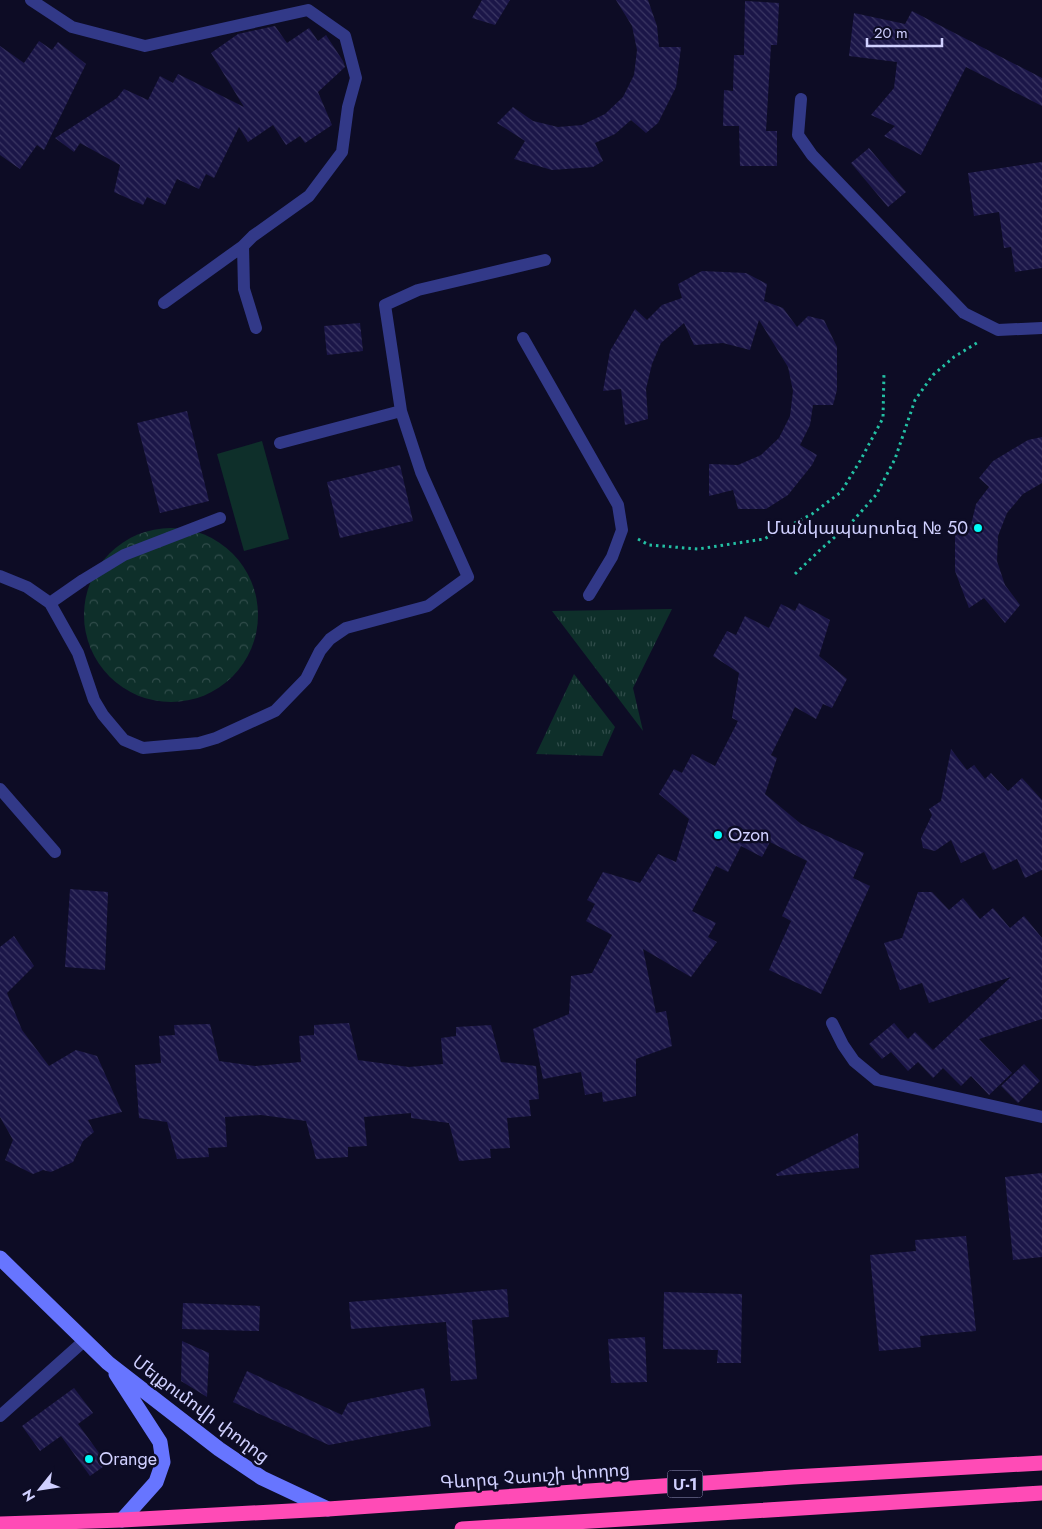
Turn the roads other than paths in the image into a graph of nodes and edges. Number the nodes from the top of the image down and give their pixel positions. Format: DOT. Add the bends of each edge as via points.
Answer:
graph roads {
  1 [pos="31,0"];
  2 [pos="801,99"];
  3 [pos="243,246"];
  4 [pos="544,260"];
  5 [pos="164,303"];
  6 [pos="256,328"];
  7 [pos="1042,328"];
  8 [pos="523,338"];
  9 [pos="401,411"];
  10 [pos="280,443"];
  11 [pos="220,518"];
  12 [pos="0,576"];
  13 [pos="589,595"];
  14 [pos="50,603"];
  15 [pos="0,789"];
  16 [pos="55,852"];
  17 [pos="832,1023"];
  18 [pos="1042,1117"];
  19 [pos="0,1258"];
  20 [pos="84,1341"];
  21 [pos="108,1363"];
  22 [pos="0,1416"];
  23 [pos="1042,1462"];
  24 [pos="1042,1494"];
  25 [pos="328,1509"];
  26 [pos="0,1512"];
  27 [pos="122,1520"];
  28 [pos="30,1522"];
  29 [pos="0,1524"];
  30 [pos="490,1528"];
  31 [pos="462,1529"];
  1 -- 3 [label="lane" via="72,27 145,46 308,10 345,36 356,78 342,152 309,196"];
  2 -- 7 [label="lane" via="798,135 812,155 964,313 998,330"];
  3 -- 5 [label="lane"];
  3 -- 6 [label="lane" via="244,289"];
  4 -- 9 [label="lane" via="418,290 385,305"];
  8 -- 13 [label="lane" via="618,505 622,530 612,557"];
  9 -- 10 [label="lane"];
  9 -- 14 [label="lane" via="421,472 468,578 428,606 346,628 330,639 306,679 275,711 199,743 143,748 124,740 94,700 78,653"];
  11 -- 14 [label="lane" via="124,555"];
  12 -- 14 [label="lane" via="27,587"];
  15 -- 16 [label="lane"];
  17 -- 18 [label="lane" via="854,1061 877,1080"];
  19 -- 20 [label="street, Մելքումովի փողոց"];
  20 -- 21 [label="street, Մելքումովի փողոց"];
  20 -- 22 [label="lane"];
  21 -- 25 [label="street, Մելքումովի փողոց" via="262,1478"];
  21 -- 27 [label="street, Մելքումովի փողոց" via="160,1442 163,1462 156,1482"];
  23 -- 25 [label="highway, Գևորգ Չաուշի փողոց / Մ-1"];
  24 -- 30 [label="highway, Մ-1"];
  25 -- 27 [label="highway, Գևորգ Չաուշի փողոց / Մ-1"];
  26 -- 28 [label="highway"];
  27 -- 28 [label="highway, Գևորգ Չաուշի փողոց / Մ-1"];
  28 -- 29 [label="highway, Գևորգ Չաուշի փողոց"];
  30 -- 31 [label="highway"];
}
